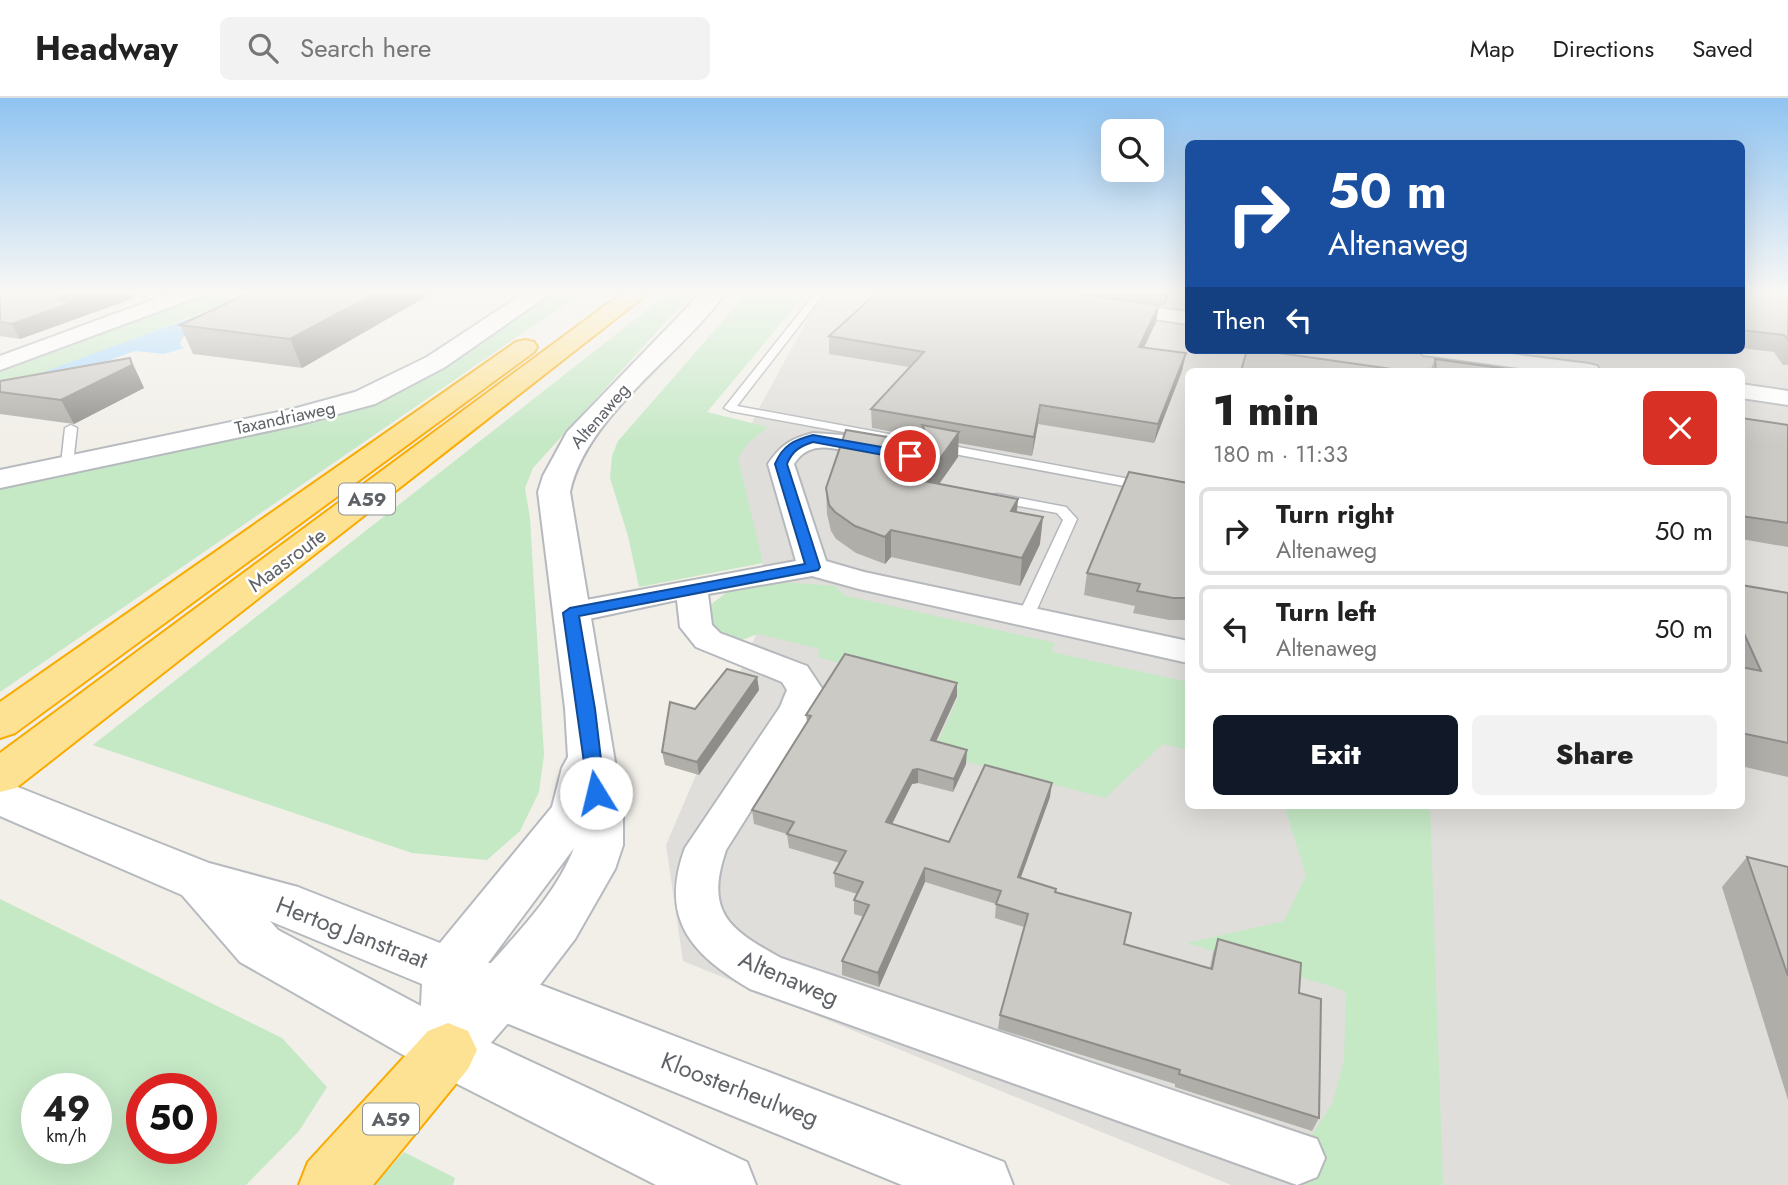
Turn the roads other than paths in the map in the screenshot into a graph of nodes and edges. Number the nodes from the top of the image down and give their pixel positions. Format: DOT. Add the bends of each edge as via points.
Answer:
graph roads {
  1 [pos="59,342"];
  2 [pos="467,342"];
  3 [pos="533,342"];
  4 [pos="574,342"];
  5 [pos="669,342"];
  6 [pos="783,342"];
  7 [pos="1462,354"];
  8 [pos="0,363"];
  9 [pos="1567,368"];
  10 [pos="1745,392"];
  11 [pos="1788,398"];
  12 [pos="71,428"];
  13 [pos="911,447"];
  14 [pos="67,464"];
  15 [pos="0,479"];
  16 [pos="1185,493"];
  17 [pos="985,495"];
  18 [pos="813,567"];
  19 [pos="692,588"];
  20 [pos="570,613"];
  21 [pos="1026,616"];
  22 [pos="1185,651"];
  23 [pos="0,723"];
  24 [pos="0,776"];
  25 [pos="0,797"];
  26 [pos="200,881"];
  27 [pos="475,982"];
  28 [pos="448,1050"];
  29 [pos="1298,1158"];
  30 [pos="331,1185"];
  31 [pos="724,1185"];
  32 [pos="981,1185"];
  1 -- 8 [label="street"];
  2 -- 14 [label="main road, Taxandriaweg" via="365,398"];
  3 -- 23 [label="highway, Maasroute / A59"];
  4 -- 24 [label="highway, Maasroute / A59"];
  5 -- 20 [label="main road, Altenaweg" via="578,438 566,457 554,492"];
  6 -- 13 [label="lane" via="730,408"];
  7 -- 9 [label="street"];
  10 -- 11 [label="street"];
  12 -- 14 [label="lane"];
  13 -- 16 [label="lane"];
  13 -- 18 [label="street" via="813,439 786,452 781,464"];
  14 -- 15 [label="main road, Taxandriaweg"];
  17 -- 21 [label="lane" via="1062,510 1070,520"];
  18 -- 19 [label="street"];
  18 -- 21 [label="street"];
  19 -- 20 [label="street"];
  19 -- 29 [label="street, Altenaweg" via="695,626 708,639 795,674 805,690 707,848 698,874 694,891 701,914 713,937 732,956 767,974"];
  20 -- 27 [label="main road, Altenaweg" via="586,709 599,846 563,914"];
  21 -- 22 [label="street"];
  25 -- 26 [label="main road, Hertog Janstraat"];
  26 -- 27 [label="main road, Hertog Janstraat" via="298,908"];
  26 -- 28 [label="main road, Hertog Janstraat" via="259,946"];
  27 -- 28 [label="main road, Altenaweg"];
  27 -- 32 [label="main road, Kloosterheulweg" via="610,1040"];
  28 -- 30 [label="highway, A59"];
  28 -- 31 [label="main road"];
}
